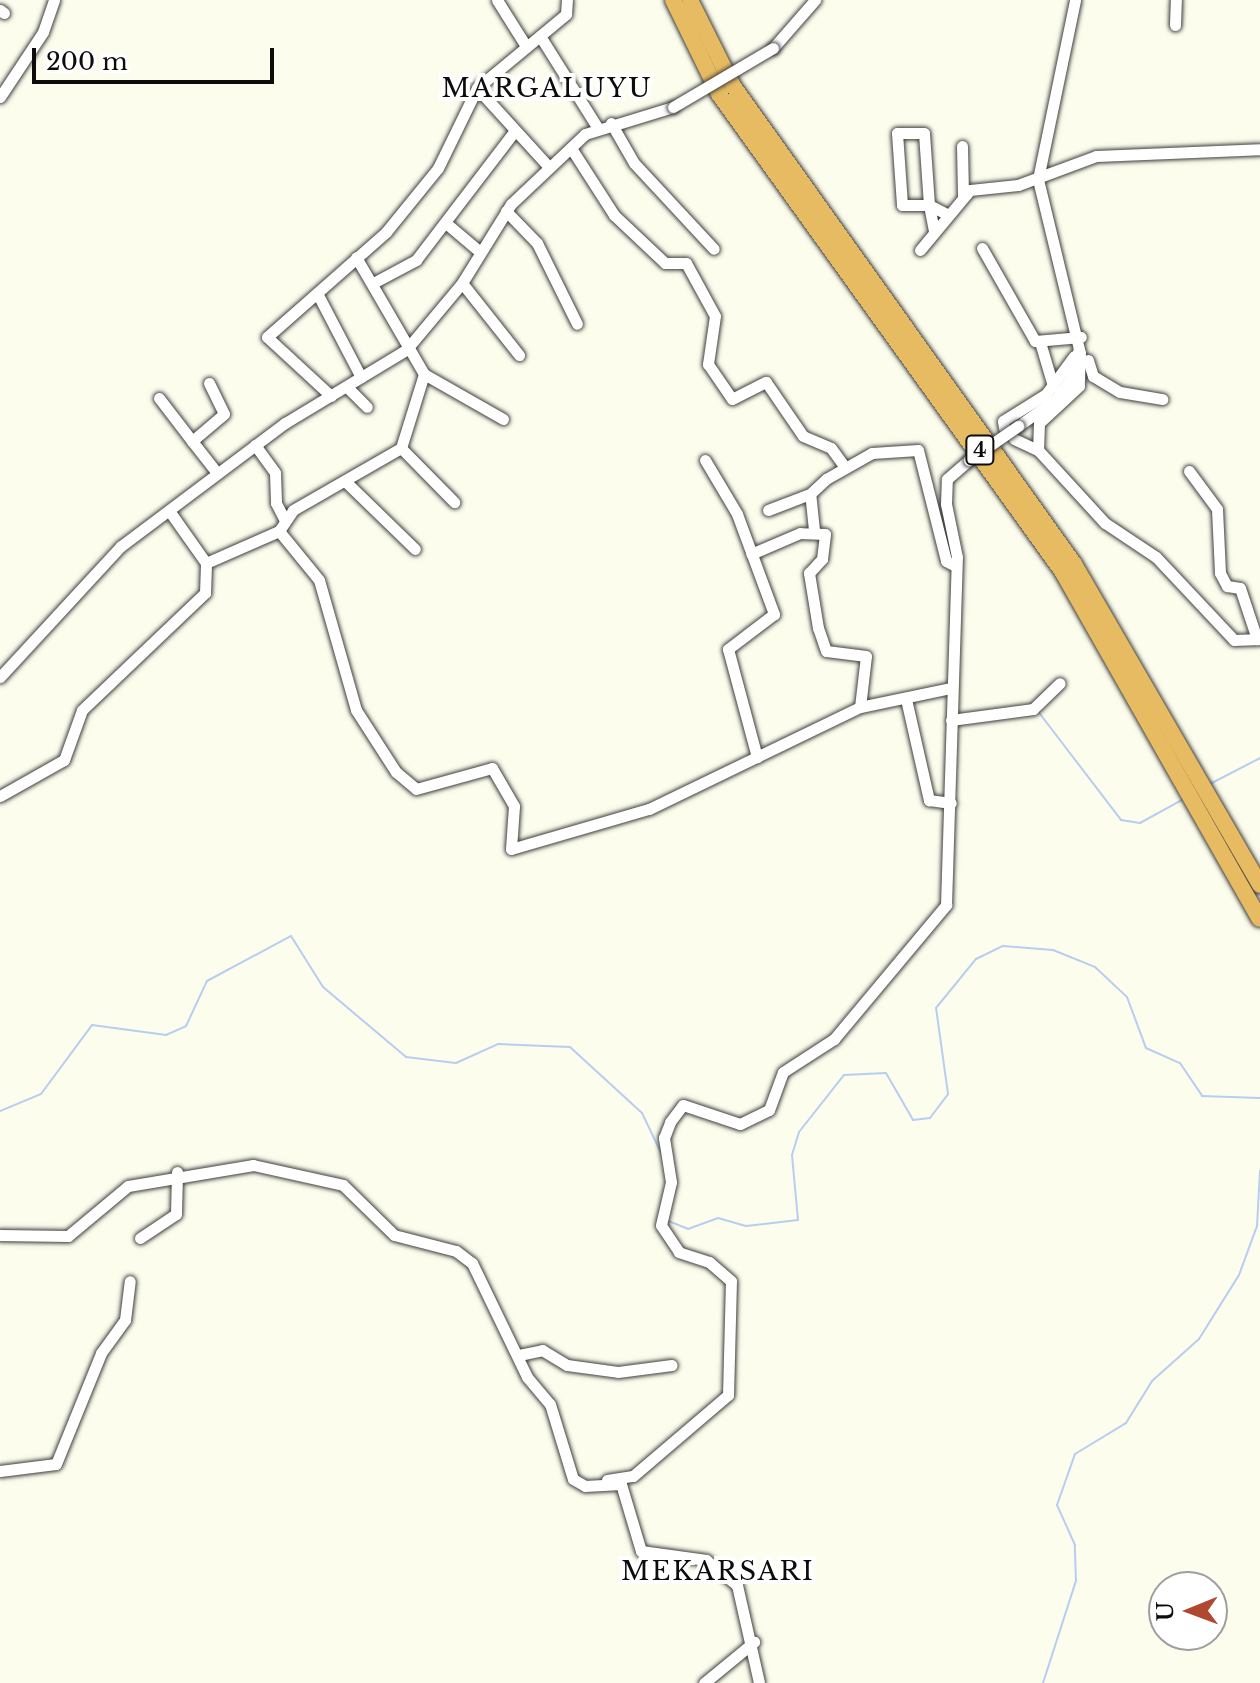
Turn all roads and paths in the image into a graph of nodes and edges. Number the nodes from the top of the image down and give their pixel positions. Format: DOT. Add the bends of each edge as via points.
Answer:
graph roads {
  1 [pos="54,0"];
  2 [pos="497,0"];
  3 [pos="567,0"];
  4 [pos="673,0"];
  5 [pos="690,0"];
  6 [pos="815,0"];
  7 [pos="1075,0"];
  8 [pos="1176,0"];
  9 [pos="1175,25"];
  10 [pos="540,36"];
  11 [pos="526,46"];
  12 [pos="477,88"];
  13 [pos="0,97"];
  14 [pos="611,123"];
  15 [pos="597,127"];
  16 [pos="513,133"];
  17 [pos="962,146"];
  18 [pos="571,148"];
  19 [pos="1260,149"];
  20 [pos="548,166"];
  21 [pos="963,170"];
  22 [pos="1038,179"];
  23 [pos="983,188"];
  24 [pos="963,195"];
  25 [pos="929,205"];
  26 [pos="506,211"];
  27 [pos="947,214"];
  28 [pos="447,224"];
  29 [pos="934,231"];
  30 [pos="982,248"];
  31 [pos="714,249"];
  32 [pos="920,250"];
  33 [pos="480,252"];
  34 [pos="356,257"];
  35 [pos="375,282"];
  36 [pos="462,283"];
  37 [pos="317,293"];
  38 [pos="577,324"];
  39 [pos="1077,334"];
  40 [pos="1040,342"];
  41 [pos="1079,349"];
  42 [pos="406,350"];
  43 [pos="519,355"];
  44 [pos="424,374"];
  45 [pos="361,377"];
  46 [pos="209,383"];
  47 [pos="1053,386"];
  48 [pos="347,387"];
  49 [pos="331,396"];
  50 [pos="159,398"];
  51 [pos="1162,399"];
  52 [pos="367,407"];
  53 [pos="503,419"];
  54 [pos="1004,428"];
  55 [pos="1014,439"];
  56 [pos="192,441"];
  57 [pos="255,445"];
  58 [pos="401,448"];
  59 [pos="1038,450"];
  60 [pos="705,460"];
  61 [pos="845,467"];
  62 [pos="1189,471"];
  63 [pos="216,472"];
  64 [pos="346,482"];
  65 [pos="810,494"];
  66 [pos="454,502"];
  67 [pos="768,510"];
  68 [pos="170,512"];
  69 [pos="944,522"];
  70 [pos="282,526"];
  71 [pos="814,530"];
  72 [pos="415,549"];
  73 [pos="751,554"];
  74 [pos="206,563"];
  75 [pos="1259,639"];
  76 [pos="0,677"];
  77 [pos="1060,683"];
  78 [pos="950,688"];
  79 [pos="906,699"];
  80 [pos="860,707"];
  81 [pos="951,720"];
  82 [pos="757,757"];
  83 [pos="0,796"];
  84 [pos="951,803"];
  85 [pos="1260,885"];
  86 [pos="1260,919"];
  87 [pos="177,1172"];
  88 [pos="0,1235"];
  89 [pos="140,1238"];
  90 [pos="130,1281"];
  91 [pos="519,1355"];
  92 [pos="672,1365"];
  93 [pos="0,1471"];
  94 [pos="607,1480"];
  95 [pos="754,1642"];
  96 [pos="704,1683"];
  97 [pos="759,1683"];
  1 -- 13 [label="street" via="43,32"];
  2 -- 11 [label="street"];
  3 -- 10 [label="street" via="566,14"];
  4 -- 86 [label="highway, 4" via="719,94 1062,571"];
  5 -- 85 [label="highway, 4" via="733,86 1074,564"];
  6 -- 14 [label="street, bridge" via="773,48 673,107"];
  7 -- 22 [label="street"];
  8 -- 9 [label="street"];
  10 -- 11 [label="street"];
  10 -- 15 [label="street"];
  11 -- 12 [label="street"];
  12 -- 16 [label="street"];
  12 -- 34 [label="street" via="426,185"];
  14 -- 15 [label="street"];
  14 -- 31 [label="street" via="634,163"];
  15 -- 18 [label="street"];
  16 -- 20 [label="street"];
  16 -- 28 [label="street"];
  17 -- 21 [label="street"];
  18 -- 20 [label="street"];
  18 -- 61 [label="street" via="614,215 665,263 686,263 715,316 708,364 732,399 766,382 803,436 831,448"];
  19 -- 22 [label="street" via="1096,156"];
  20 -- 26 [label="street"];
  21 -- 23 [label="street"];
  21 -- 24 [label="street"];
  22 -- 23 [label="street"];
  22 -- 39 [label="street"];
  23 -- 24 [label="street"];
  24 -- 27 [label="street"];
  25 -- 25 [label="street" via="924,133 905,129 894,146 902,205"];
  25 -- 27 [label="street"];
  25 -- 29 [label="street"];
  26 -- 33 [label="street"];
  26 -- 38 [label="street" via="537,243"];
  27 -- 29 [label="street"];
  28 -- 33 [label="street"];
  28 -- 35 [label="street" via="416,260"];
  29 -- 32 [label="street"];
  30 -- 40 [label="street"];
  33 -- 36 [label="street"];
  34 -- 35 [label="street"];
  34 -- 37 [label="street"];
  35 -- 42 [label="street"];
  36 -- 42 [label="street"];
  36 -- 43 [label="street"];
  37 -- 45 [label="street"];
  37 -- 49 [label="street" via="267,338"];
  39 -- 40 [label="street"];
  39 -- 41 [label="street"];
  39 -- 51 [label="street" via="1093,376 1123,394"];
  40 -- 47 [label="street"];
  41 -- 47 [label="street"];
  41 -- 59 [label="street" via="1079,386 1039,423"];
  41 -- 69 [label="street, bridge" via="1071,378 1055,400 947,479"];
  42 -- 44 [label="street"];
  42 -- 45 [label="street"];
  44 -- 53 [label="street"];
  44 -- 58 [label="street"];
  45 -- 48 [label="street"];
  46 -- 56 [label="street" via="224,414"];
  47 -- 54 [label="street"];
  48 -- 49 [label="street"];
  48 -- 52 [label="street"];
  49 -- 57 [label="street"];
  50 -- 56 [label="street"];
  55 -- 59 [label="street"];
  56 -- 63 [label="street"];
  57 -- 63 [label="street"];
  57 -- 70 [label="street" via="275,473"];
  58 -- 64 [label="street"];
  58 -- 66 [label="street"];
  59 -- 75 [label="street" via="1105,523 1156,557 1234,640"];
  60 -- 73 [label="street"];
  61 -- 65 [label="street"];
  61 -- 69 [label="street" via="872,453 918,450"];
  62 -- 75 [label="street" via="1217,509 1220,573 1227,586 1240,588"];
  63 -- 68 [label="street"];
  64 -- 70 [label="street"];
  64 -- 72 [label="street" via="370,513"];
  65 -- 67 [label="street"];
  65 -- 71 [label="street"];
  68 -- 74 [label="street"];
  68 -- 76 [label="street" via="98,565"];
  69 -- 78 [label="street" via="956,566"];
  70 -- 74 [label="street"];
  70 -- 82 [label="street" via="319,580 356,710 396,772 416,789 492,768 514,806 511,849 649,809"];
  71 -- 73 [label="street"];
  71 -- 80 [label="street" via="825,534 822,559 809,575 821,640 829,652 866,656"];
  73 -- 82 [label="street" via="773,620 728,649"];
  74 -- 83 [label="street" via="205,593 82,710 64,760"];
  77 -- 81 [label="street" via="1033,709"];
  78 -- 79 [label="street"];
  78 -- 81 [label="street"];
  79 -- 80 [label="street"];
  79 -- 84 [label="street" via="929,800"];
  80 -- 82 [label="street"];
  81 -- 84 [label="street"];
  84 -- 94 [label="street" via="946,905 933,926 834,1039 783,1072 769,1110 740,1124 683,1105 664,1138 671,1182 660,1213 663,1232 679,1252 726,1272 732,1288 728,1395 633,1476"];
  87 -- 88 [label="street" via="128,1186 78,1233"];
  87 -- 89 [label="street" via="176,1214"];
  87 -- 91 [label="street" via="272,1166 343,1185 394,1235 445,1246 472,1263"];
  90 -- 93 [label="street" via="125,1320 101,1353 56,1464"];
  91 -- 92 [label="street" via="542,1350 567,1365 618,1372"];
  91 -- 94 [label="street" via="556,1417 573,1479 585,1486"];
  94 -- 95 [label="street" via="629,1494 632,1536 641,1551 706,1560 737,1585"];
  95 -- 96 [label="street"];
  95 -- 97 [label="street"];
}
